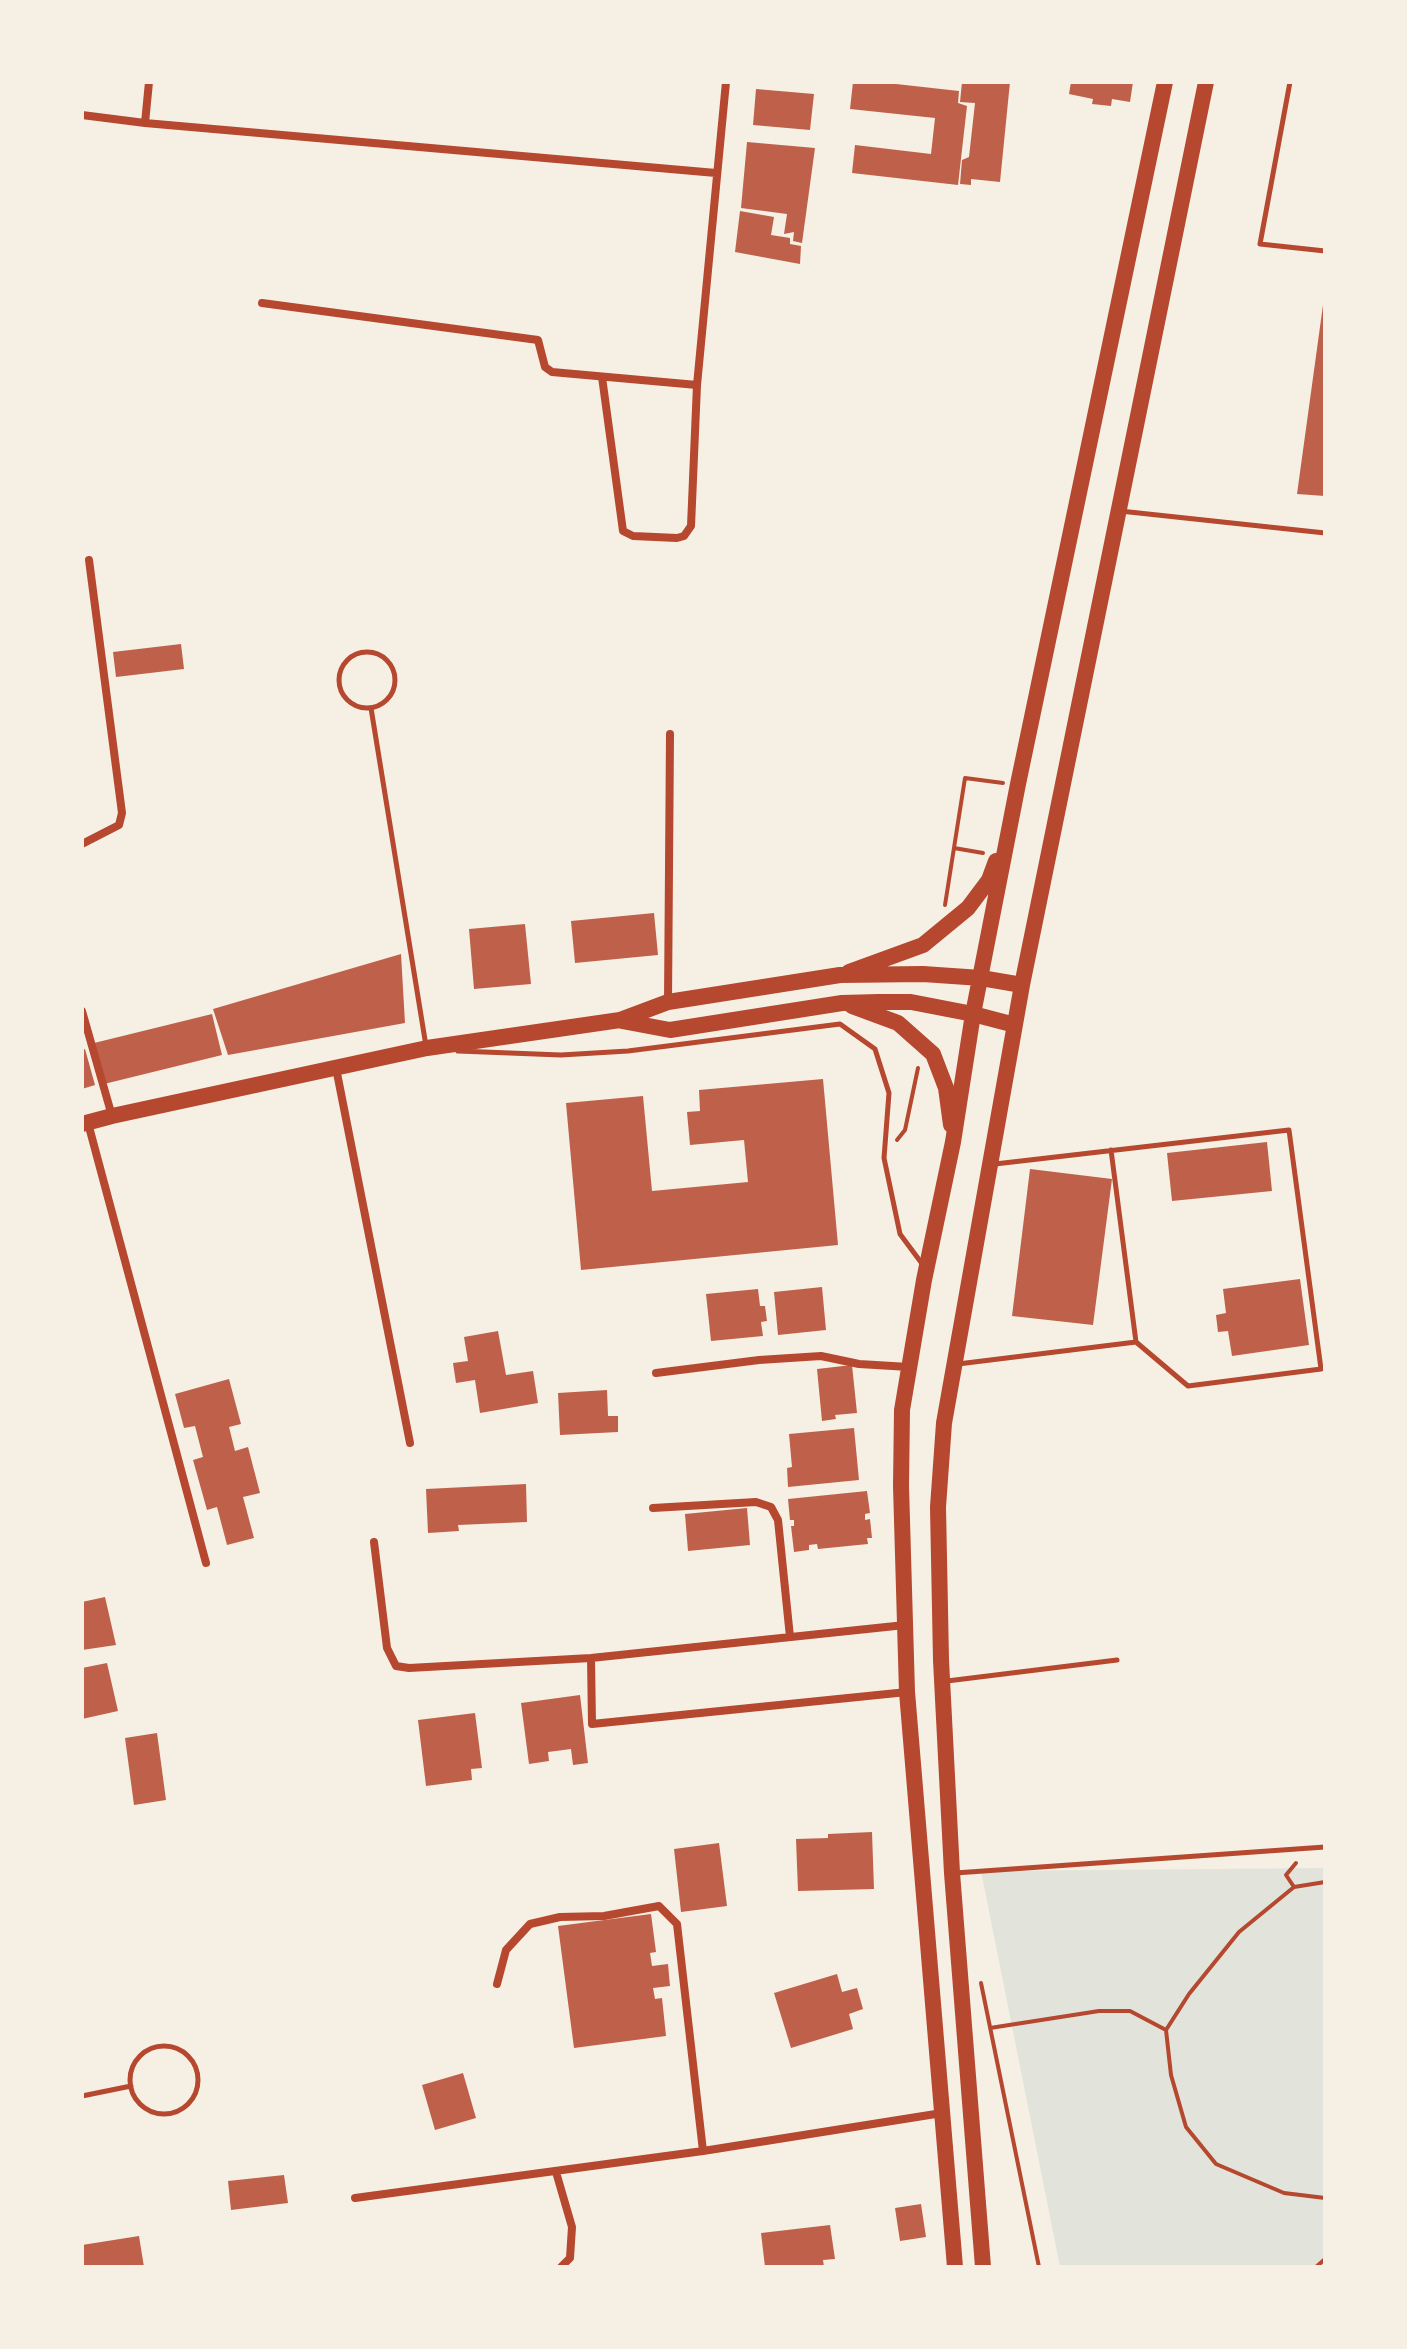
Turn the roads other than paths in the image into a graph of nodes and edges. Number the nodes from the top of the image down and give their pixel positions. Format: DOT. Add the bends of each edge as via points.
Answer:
graph roads {
  1 [pos="149,82"];
  2 [pos="726,82"];
  3 [pos="1165,82"];
  4 [pos="1206,82"];
  5 [pos="1290,82"];
  6 [pos="82,115"];
  7 [pos="145,123"];
  8 [pos="716,173"];
  9 [pos="1325,251"];
  10 [pos="262,303"];
  11 [pos="602,377"];
  12 [pos="697,385"];
  13 [pos="1119,510"];
  14 [pos="1325,533"];
  15 [pos="89,560"];
  16 [pos="371,708"];
  17 [pos="670,734"];
  18 [pos="1011,823"];
  19 [pos="82,844"];
  20 [pos="840,975"];
  21 [pos="981,978"];
  22 [pos="1022,985"];
  23 [pos="668,1002"];
  24 [pos="842,1003"];
  25 [pos="82,1011"];
  26 [pos="973,1014"];
  27 [pos="620,1020"];
  28 [pos="1015,1025"];
  29 [pos="427,1048"];
  30 [pos="336,1068"];
  31 [pos="112,1116"];
  32 [pos="85,1124"];
  33 [pos="953,1142"];
  34 [pos="1111,1150"];
  35 [pos="990,1165"];
  36 [pos="926,1269"];
  37 [pos="1136,1342"];
  38 [pos="954,1364"];
  39 [pos="909,1367"];
  40 [pos="656,1373"];
  41 [pos="410,1443"];
  42 [pos="653,1508"];
  43 [pos="374,1542"];
  44 [pos="206,1563"];
  45 [pos="905,1625"];
  46 [pos="790,1637"];
  47 [pos="591,1658"];
  48 [pos="1117,1660"];
  49 [pos="942,1681"];
  50 [pos="907,1692"];
  51 [pos="1325,1847"];
  52 [pos="952,1873"];
  53 [pos="497,1984"];
  54 [pos="131,2086"];
  55 [pos="82,2096"];
  56 [pos="943,2113"];
  57 [pos="703,2151"];
  58 [pos="556,2172"];
  59 [pos="355,2198"];
  60 [pos="561,2267"];
  61 [pos="955,2267"];
  62 [pos="983,2267"];
  1 -- 7 [label="street"];
  2 -- 8 [label="street"];
  3 -- 18 [label="main road"];
  4 -- 13 [label="main road"];
  5 -- 9 [label="lane" via="1260,244"];
  6 -- 7 [label="street"];
  7 -- 8 [label="street"];
  8 -- 12 [label="street"];
  10 -- 11 [label="street" via="538,340 548,371"];
  11 -- 12 [label="street"];
  11 -- 12 [label="street" via="621,524 633,536 677,538 689,531"];
  13 -- 14 [label="lane"];
  13 -- 22 [label="main road"];
  15 -- 19 [label="street" via="122,813 119,825"];
  16 -- 16 [label="lane" via="392,693 395,676 387,660 363,653 341,670 340,689 352,704"];
  16 -- 29 [label="lane"];
  17 -- 23 [label="street"];
  18 -- 20 [label="main road" via="989,880 968,908 923,945"];
  18 -- 21 [label="main road"];
  20 -- 21 [label="main road"];
  20 -- 23 [label="main road"];
  21 -- 22 [label="main road"];
  21 -- 26 [label="main road"];
  22 -- 28 [label="main road"];
  23 -- 27 [label="main road"];
  24 -- 26 [label="main road" via="911,1002"];
  24 -- 27 [label="main road" via="670,1030"];
  24 -- 33 [label="main road" via="898,1023 933,1054 946,1088"];
  25 -- 31 [label="street"];
  26 -- 28 [label="main road"];
  26 -- 33 [label="main road"];
  27 -- 29 [label="main road"];
  28 -- 35 [label="main road"];
  29 -- 30 [label="main road"];
  29 -- 36 [label="lane" via="506,1054 628,1051 840,1024 875,1049 889,1093 884,1158 900,1234"];
  30 -- 31 [label="main road"];
  30 -- 41 [label="street"];
  31 -- 32 [label="main road"];
  32 -- 44 [label="street"];
  33 -- 36 [label="main road"];
  34 -- 35 [label="lane"];
  34 -- 37 [label="lane"];
  34 -- 37 [label="lane" via="1289,1130 1321,1369 1188,1386"];
  35 -- 38 [label="main road"];
  36 -- 39 [label="main road"];
  37 -- 38 [label="lane"];
  38 -- 49 [label="main road" via="938,1507"];
  39 -- 40 [label="street" via="821,1356"];
  39 -- 45 [label="main road" via="901,1471"];
  42 -- 46 [label="street" via="756,1502 771,1507 778,1520"];
  43 -- 47 [label="street" via="387,1648 396,1666"];
  45 -- 46 [label="street"];
  45 -- 50 [label="main road"];
  46 -- 47 [label="street"];
  47 -- 50 [label="street" via="592,1724"];
  48 -- 49 [label="lane"];
  49 -- 52 [label="main road"];
  50 -- 56 [label="main road"];
  51 -- 52 [label="lane"];
  52 -- 62 [label="main road"];
  53 -- 57 [label="street" via="506,1950 530,1924 659,1906 677,1924"];
  54 -- 54 [label="lane" via="134,2065 159,2046 180,2050 198,2075 194,2096 176,2111 164,2113 143,2106"];
  54 -- 55 [label="lane"];
  56 -- 57 [label="street"];
  56 -- 61 [label="main road"];
  57 -- 58 [label="street"];
  58 -- 59 [label="street"];
  58 -- 60 [label="street" via="572,2227 570,2258"];
}
